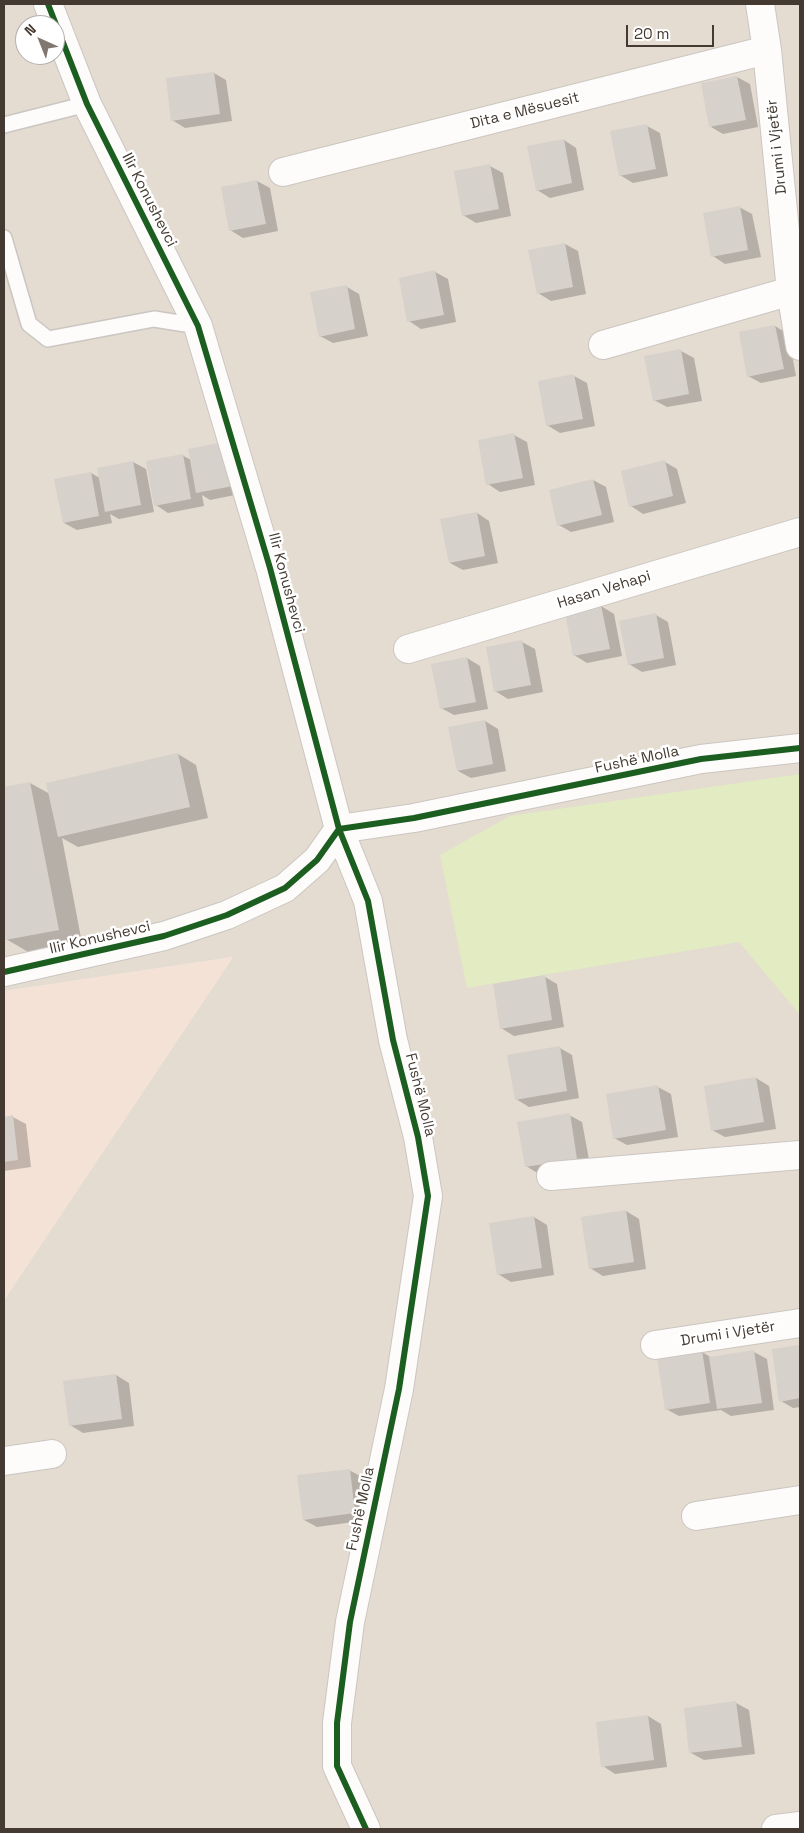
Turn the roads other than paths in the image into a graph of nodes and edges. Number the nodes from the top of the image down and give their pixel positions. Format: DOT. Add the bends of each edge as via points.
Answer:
graph roads {
  1 [pos="48,4"];
  2 [pos="760,4"];
  3 [pos="767,50"];
  4 [pos="87,104"];
  5 [pos="4,125"];
  6 [pos="283,172"];
  7 [pos="4,238"];
  8 [pos="791,291"];
  9 [pos="198,326"];
  10 [pos="603,345"];
  11 [pos="800,346"];
  12 [pos="800,532"];
  13 [pos="408,649"];
  14 [pos="800,748"];
  15 [pos="339,830"];
  16 [pos="4,972"];
  17 [pos="800,1155"];
  18 [pos="551,1176"];
  19 [pos="800,1323"];
  20 [pos="655,1344"];
  21 [pos="52,1454"];
  22 [pos="4,1461"];
  23 [pos="800,1500"];
  24 [pos="696,1516"];
  25 [pos="800,1826"];
  26 [pos="366,1829"];
  27 [pos="776,1829"];
  1 -- 4 [label="street, Ilir Konushevci"];
  2 -- 3 [label="street, Drumi i Vjetër"];
  3 -- 6 [label="street, Dita e Mësuesit"];
  3 -- 8 [label="street, Drumi i Vjetër"];
  4 -- 5 [label="lane"];
  4 -- 9 [label="street, Ilir Konushevci"];
  7 -- 9 [label="lane" via="29,324 48,339 154,319"];
  8 -- 10 [label="street"];
  8 -- 11 [label="street, Drumi i Vjetër"];
  9 -- 15 [label="street, Ilir Konushevci" via="270,568"];
  12 -- 13 [label="street, Hasan Vehapi"];
  14 -- 15 [label="street, Fushë Molla" via="701,759 414,818"];
  15 -- 16 [label="street, Ilir Konushevci" via="317,860 285,888 227,915 164,936"];
  15 -- 26 [label="street, Fushë Molla" via="368,900 393,1040 418,1138 428,1196 398,1389 350,1622 337,1723 337,1766"];
  17 -- 18 [label="street"];
  19 -- 20 [label="street, Drumi i Vjetër"];
  21 -- 22 [label="street"];
  23 -- 24 [label="street"];
  25 -- 27 [label="street"];
}
